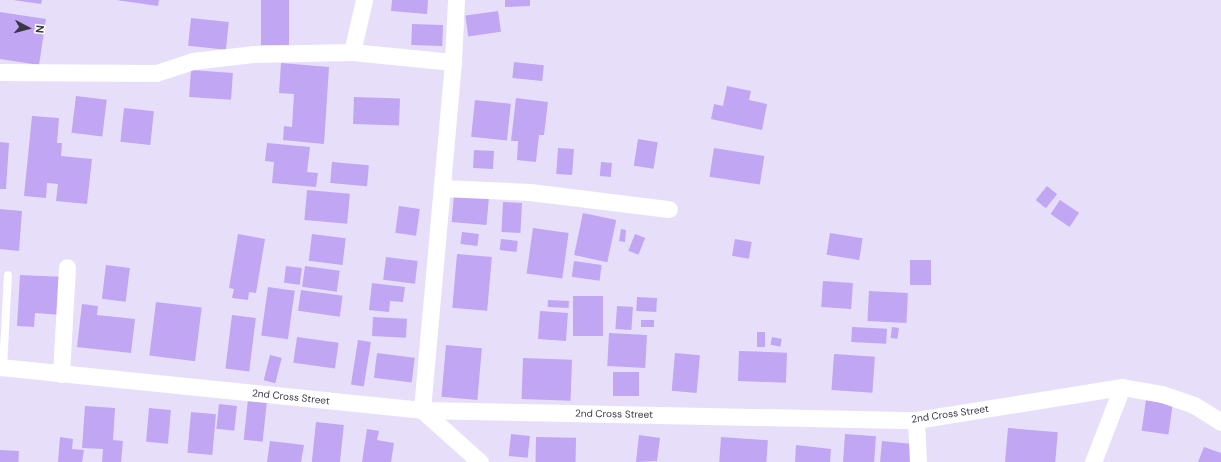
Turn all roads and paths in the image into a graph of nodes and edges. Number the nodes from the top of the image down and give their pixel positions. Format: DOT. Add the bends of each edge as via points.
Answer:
graph roads {
  1 [pos="364,0"];
  2 [pos="456,0"];
  3 [pos="352,52"];
  4 [pos="453,62"];
  5 [pos="0,72"];
  6 [pos="442,188"];
  7 [pos="669,209"];
  8 [pos="67,267"];
  9 [pos="8,275"];
  10 [pos="1,367"];
  11 [pos="61,374"];
  12 [pos="1122,387"];
  13 [pos="422,410"];
  14 [pos="916,420"];
  15 [pos="1221,422"];
  16 [pos="480,462"];
  17 [pos="918,462"];
  18 [pos="1093,462"];
  1 -- 3 [label="street"];
  2 -- 4 [label="street"];
  3 -- 4 [label="street"];
  3 -- 5 [label="street" via="253,54 192,61 156,74"];
  4 -- 6 [label="street"];
  6 -- 7 [label="street" via="530,192"];
  6 -- 13 [label="street"];
  8 -- 11 [label="street"];
  9 -- 10 [label="lane"];
  10 -- 11 [label="street, 2nd Cross Street"];
  11 -- 13 [label="street, 2nd Cross Street"];
  12 -- 14 [label="street, 2nd Cross Street"];
  12 -- 15 [label="street, 2nd Cross Street" via="1162,394 1194,406"];
  12 -- 18 [label="street"];
  13 -- 14 [label="street, 2nd Cross Street"];
  13 -- 16 [label="street"];
  14 -- 17 [label="street"];
}
